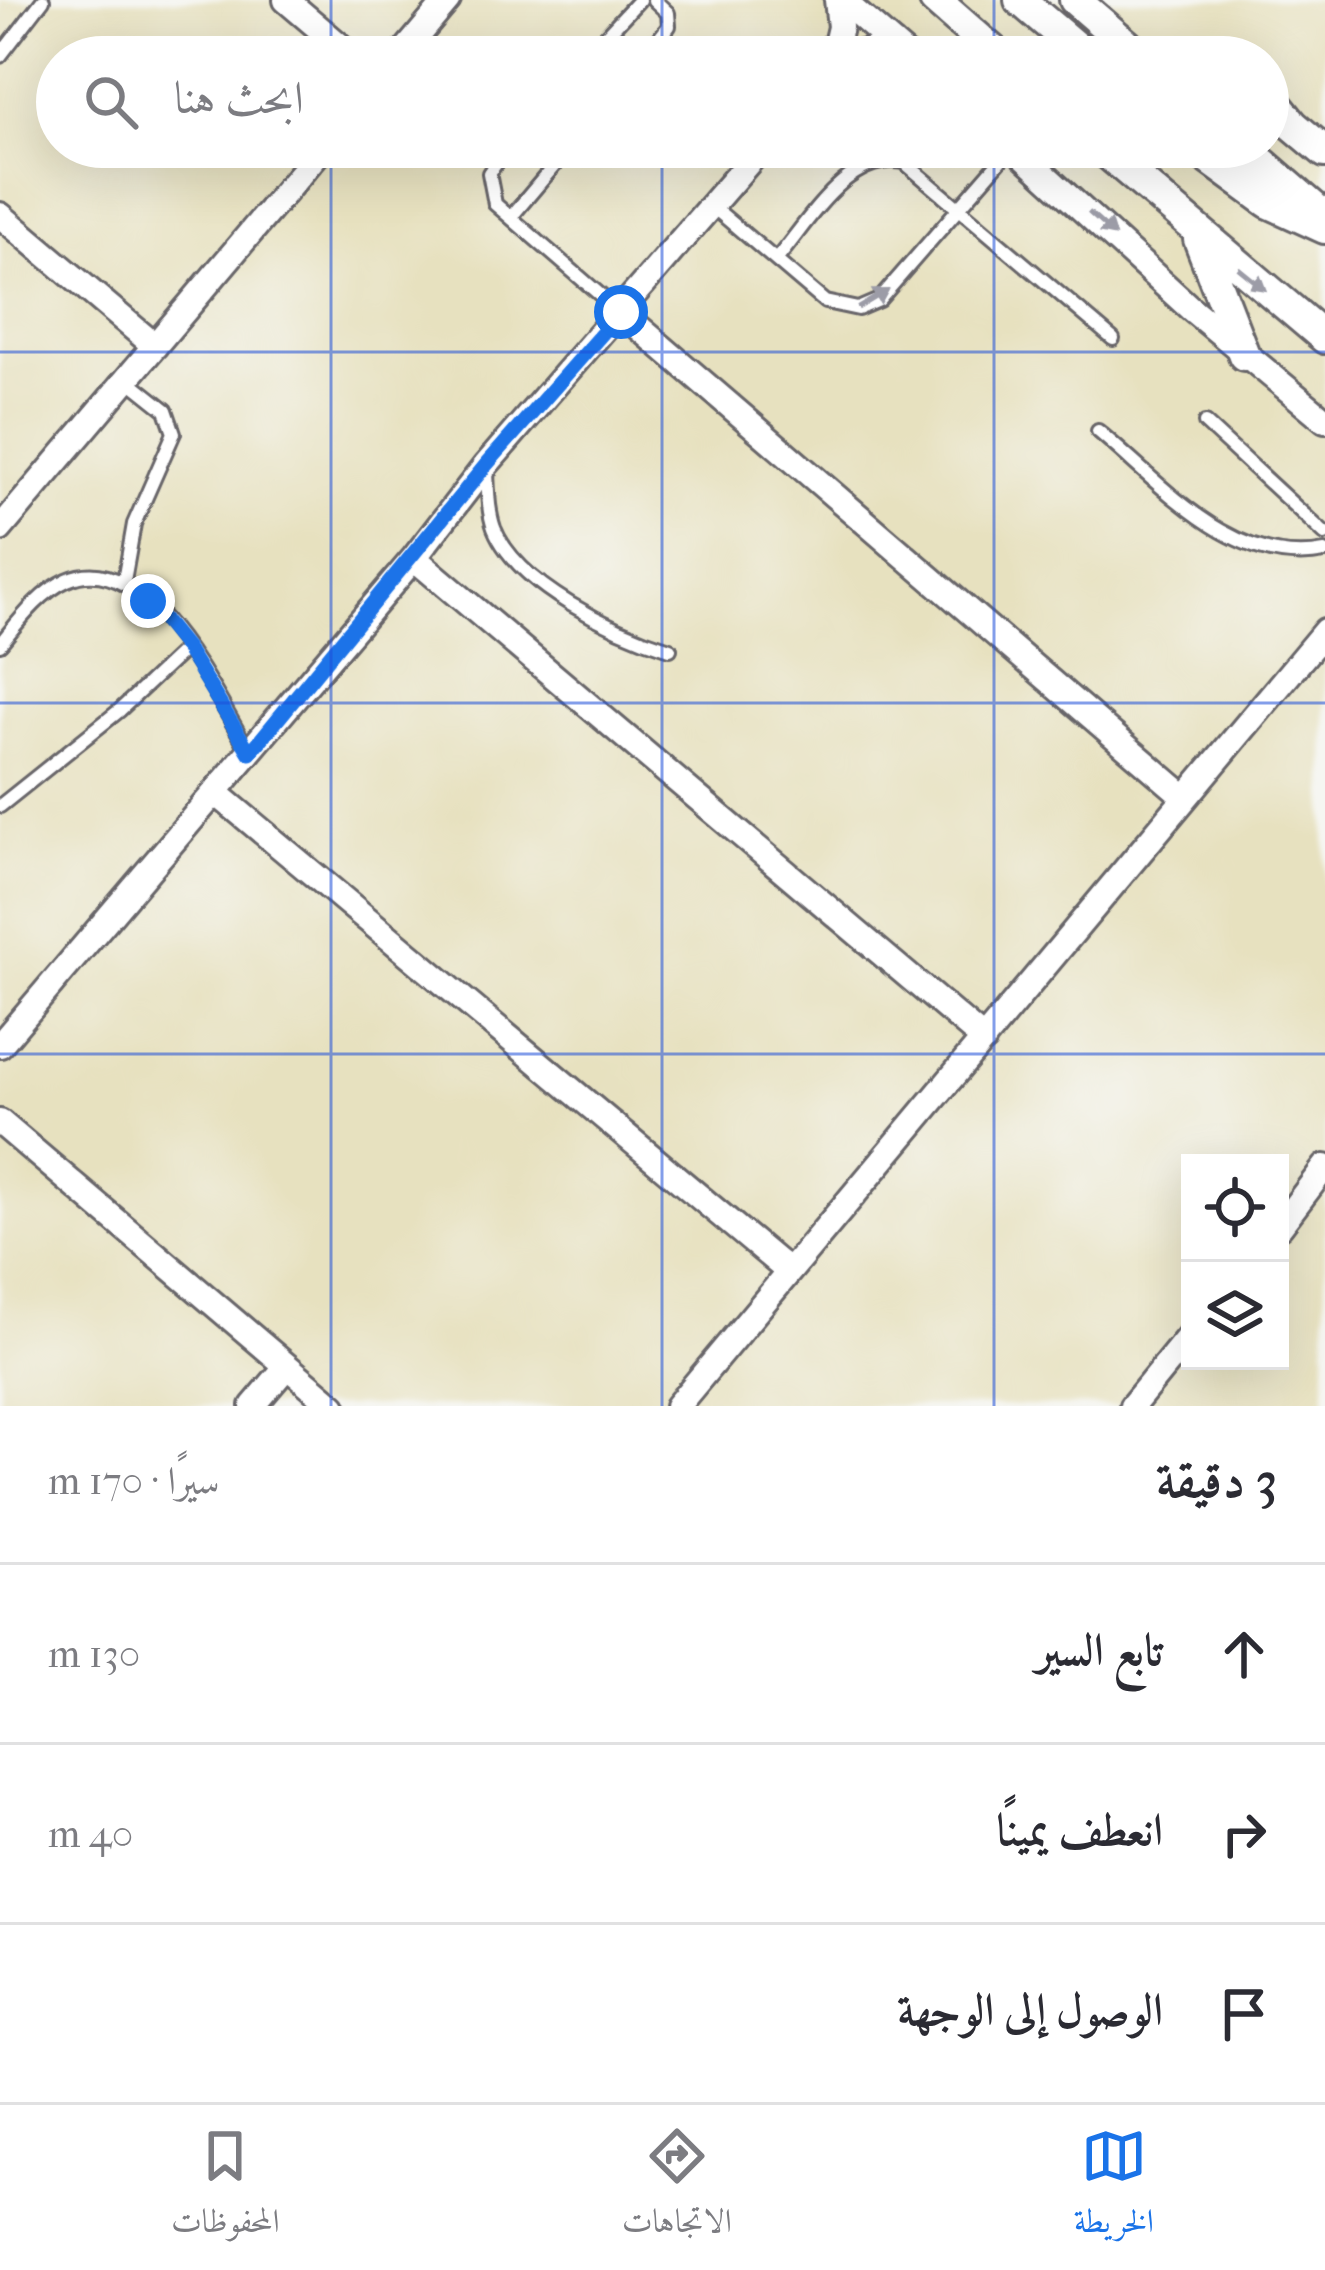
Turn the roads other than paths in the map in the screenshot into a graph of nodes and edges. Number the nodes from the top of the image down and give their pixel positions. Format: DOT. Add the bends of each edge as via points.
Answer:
graph roads {
  1 [pos="43,0"];
  2 [pos="286,0"];
  3 [pos="448,0"];
  4 [pos="638,0"];
  5 [pos="654,0"];
  6 [pos="840,0"];
  7 [pos="1020,0"];
  8 [pos="1075,0"];
  9 [pos="944,4"];
  10 [pos="1095,11"];
  11 [pos="328,36"];
  12 [pos="418,36"];
  13 [pos="605,36"];
  14 [pos="661,36"];
  15 [pos="838,36"];
  16 [pos="883,36"];
  17 [pos="978,36"];
  18 [pos="1062,36"];
  19 [pos="1120,36"];
  20 [pos="0,56"];
  21 [pos="1289,120"];
  22 [pos="1325,152"];
  23 [pos="305,168"];
  24 [pos="496,168"];
  25 [pos="552,168"];
  26 [pos="744,168"];
  27 [pos="861,168"];
  28 [pos="912,168"];
  29 [pos="995,168"];
  30 [pos="1036,168"];
  31 [pos="1123,168"];
  32 [pos="1221,168"];
  33 [pos="1268,168"];
  34 [pos="712,206"];
  35 [pos="961,207"];
  36 [pos="0,215"];
  37 [pos="511,217"];
  38 [pos="1325,217"];
  39 [pos="1325,228"];
  40 [pos="1197,234"];
  41 [pos="776,260"];
  42 [pos="621,312"];
  43 [pos="1325,338"];
  44 [pos="1113,339"];
  45 [pos="155,346"];
  46 [pos="1244,355"];
  47 [pos="127,379"];
  48 [pos="1325,421"];
  49 [pos="1205,423"];
  50 [pos="1098,430"];
  51 [pos="486,465"];
  52 [pos="0,529"];
  53 [pos="1325,534"];
  54 [pos="1325,552"];
  55 [pos="414,557"];
  56 [pos="124,581"];
  57 [pos="1325,631"];
  58 [pos="0,644"];
  59 [pos="186,648"];
  60 [pos="670,650"];
  61 [pos="250,753"];
  62 [pos="215,792"];
  63 [pos="1185,796"];
  64 [pos="0,806"];
  65 [pos="984,1040"];
  66 [pos="0,1046"];
  67 [pos="0,1122"];
  68 [pos="1325,1167"];
  69 [pos="1289,1214"];
  70 [pos="788,1271"];
  71 [pos="1181,1347"];
  72 [pos="287,1366"];
  73 [pos="253,1406"];
  74 [pos="334,1406"];
  75 [pos="677,1406"];
  76 [pos="1132,1406"];
  1 -- 20 [label="lane"];
  2 -- 11 [label="street"];
  3 -- 12 [label="street"];
  4 -- 13 [label="lane"];
  5 -- 14 [label="lane" via="668,14"];
  6 -- 15 [label="street"];
  6 -- 16 [label="street"];
  7 -- 18 [label="street"];
  8 -- 10 [label="street"];
  9 -- 17 [label="street"];
  10 -- 19 [label="street"];
  21 -- 22 [label="street"];
  23 -- 45 [label="street"];
  24 -- 37 [label="lane" via="488,182 495,204"];
  25 -- 37 [label="lane"];
  26 -- 34 [label="street"];
  27 -- 41 [label="lane"];
  28 -- 35 [label="lane"];
  29 -- 35 [label="lane"];
  30 -- 46 [label="street, one-way"];
  31 -- 40 [label="street"];
  32 -- 39 [label="street"];
  33 -- 38 [label="street"];
  34 -- 41 [label="lane"];
  34 -- 42 [label="street"];
  41 -- 35 [label="lane, one-way" via="825,302 869,306"];
  35 -- 44 [label="lane"];
  36 -- 45 [label="street"];
  37 -- 42 [label="lane"];
  40 -- 43 [label="street, one-way"];
  40 -- 46 [label="street"];
  42 -- 51 [label="street"];
  42 -- 63 [label="street"];
  45 -- 47 [label="street"];
  46 -- 48 [label="street"];
  47 -- 52 [label="street"];
  47 -- 56 [label="lane" via="166,410 174,433 134,524"];
  49 -- 53 [label="lane"];
  50 -- 54 [label="lane" via="1226,535 1270,552"];
  51 -- 55 [label="street"];
  51 -- 60 [label="lane" via="493,525 515,558 599,620"];
  55 -- 61 [label="street"];
  55 -- 65 [label="street"];
  56 -- 58 [label="lane" via="87,574 67,580"];
  56 -- 59 [label="lane"];
  57 -- 63 [label="street"];
  59 -- 61 [label="lane"];
  59 -- 64 [label="lane"];
  61 -- 62 [label="street"];
  62 -- 66 [label="street"];
  62 -- 70 [label="street"];
  63 -- 65 [label="street"];
  65 -- 70 [label="street"];
  67 -- 72 [label="street"];
  68 -- 69 [label="street"];
  70 -- 75 [label="street"];
  71 -- 76 [label="street"];
  72 -- 73 [label="street"];
  72 -- 74 [label="street"];
}
